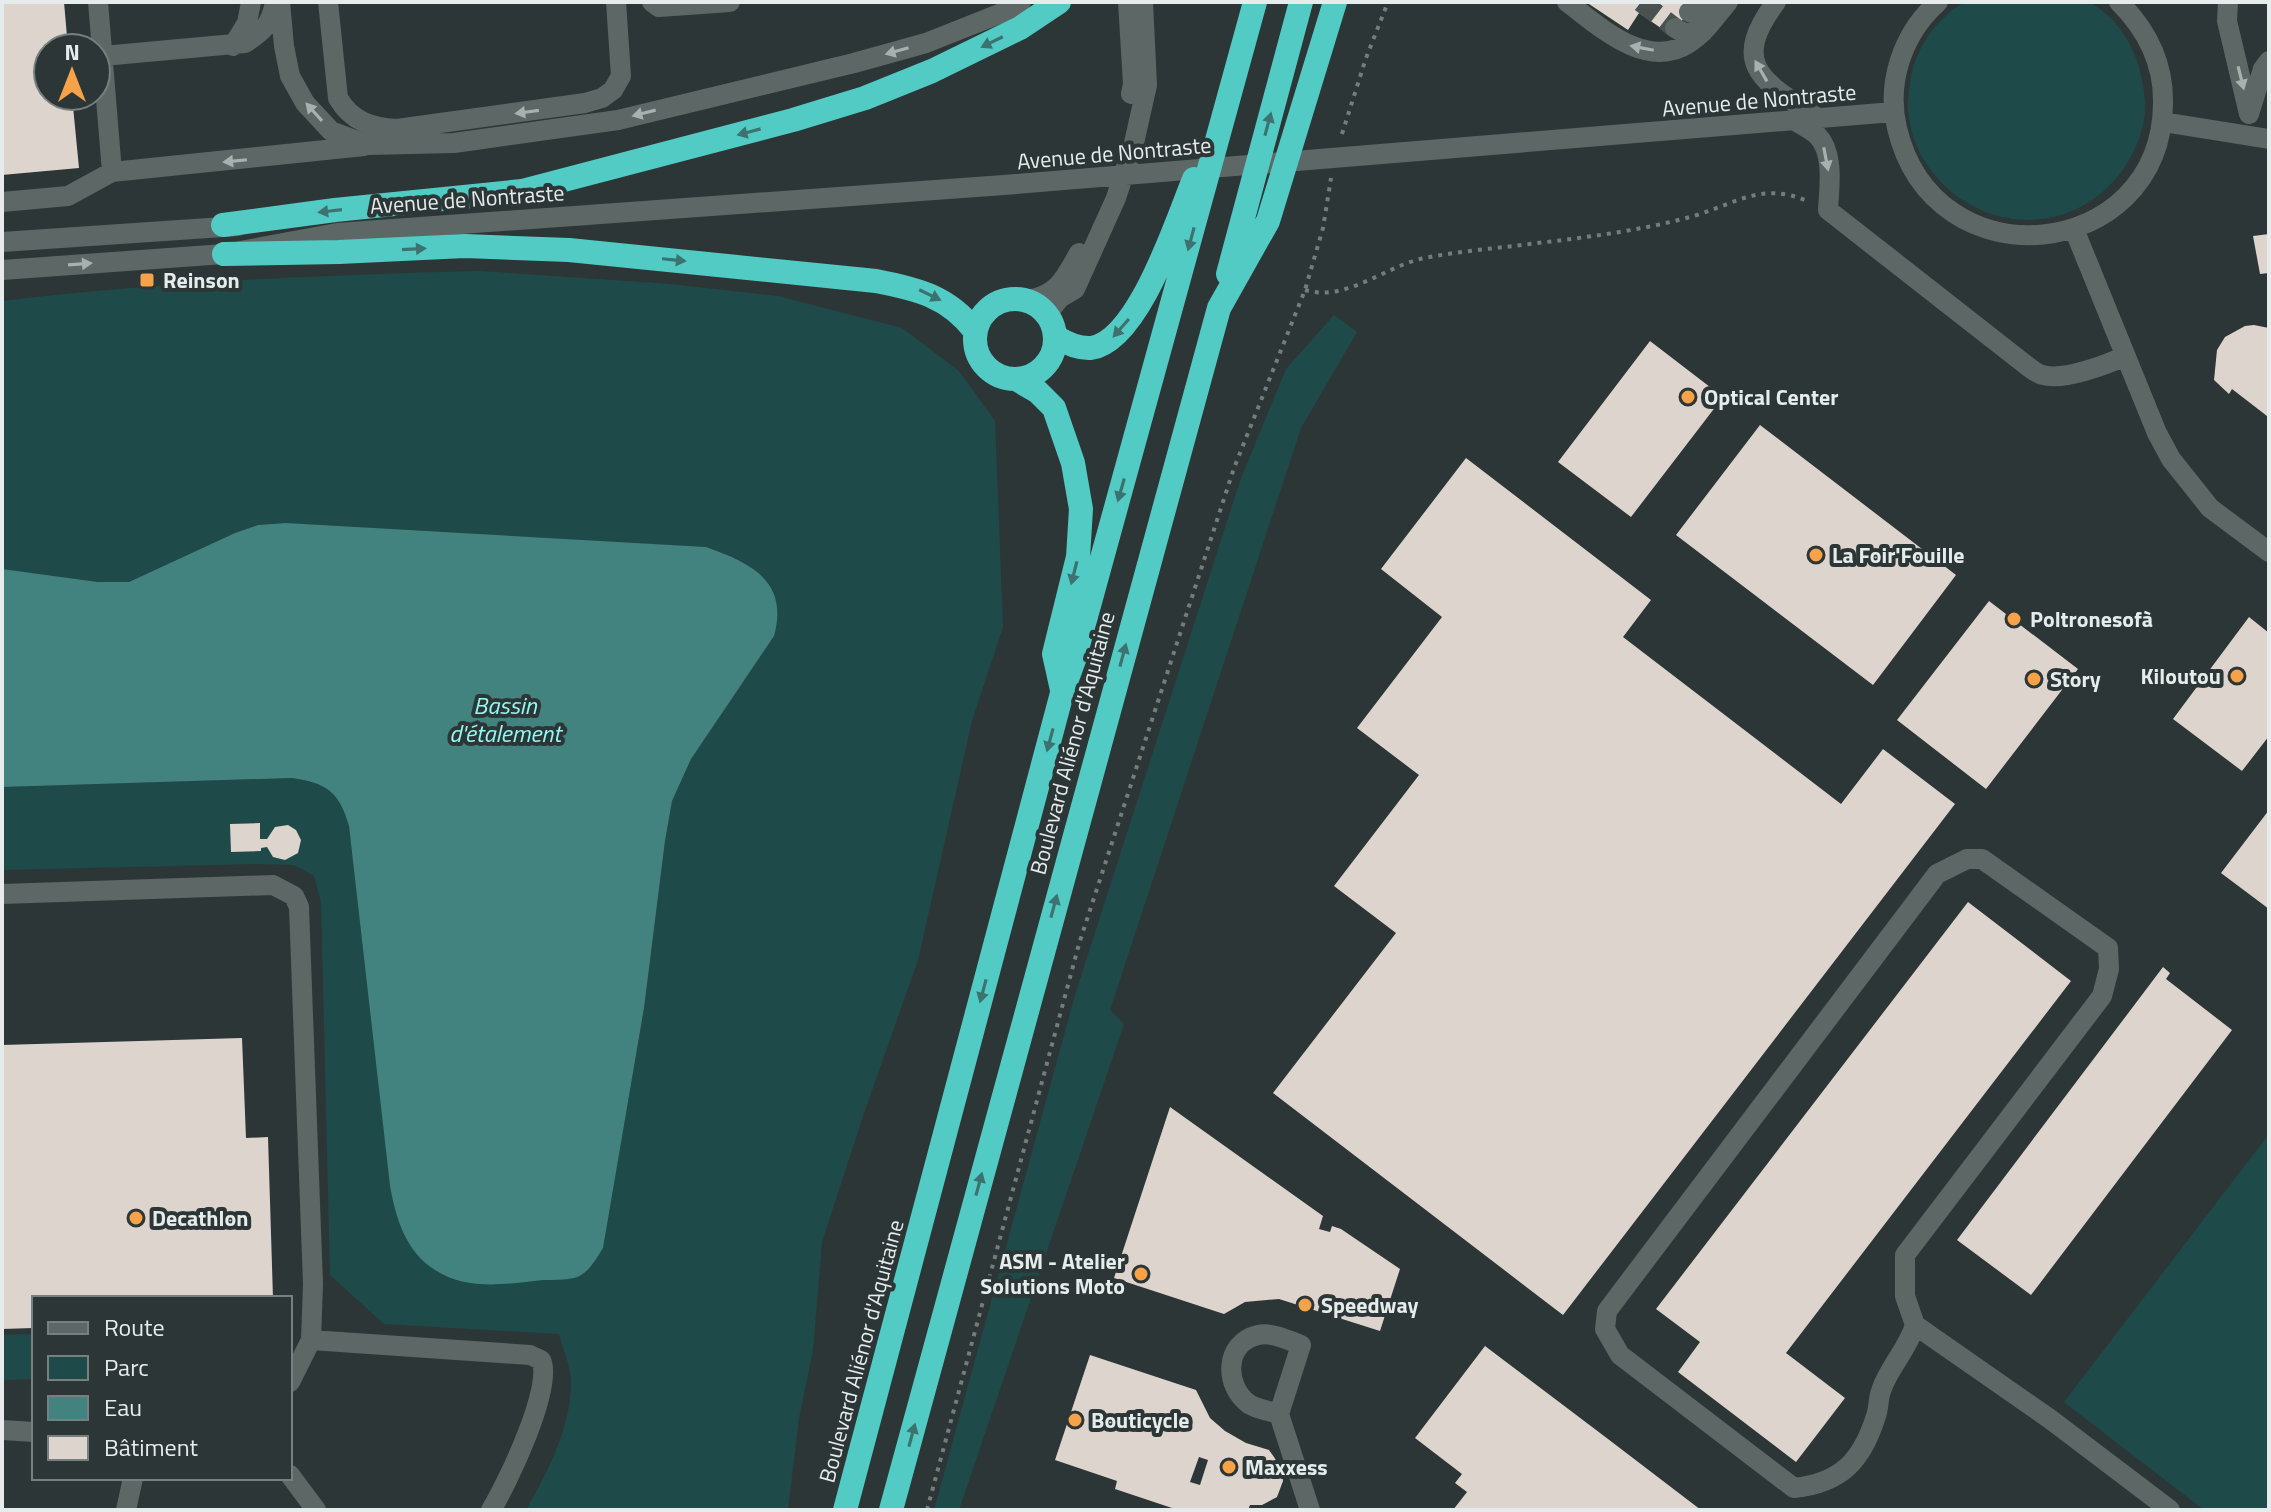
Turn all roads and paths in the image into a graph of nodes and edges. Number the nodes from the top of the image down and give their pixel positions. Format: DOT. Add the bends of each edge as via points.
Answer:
graph roads {
  1 [pos="98,2"];
  2 [pos="251,2"];
  3 [pos="278,2"];
  4 [pos="328,2"];
  5 [pos="616,2"];
  6 [pos="652,2"];
  7 [pos="730,2"];
  8 [pos="1021,2"];
  9 [pos="1059,2"];
  10 [pos="1128,2"];
  11 [pos="1143,2"];
  12 [pos="1255,2"];
  13 [pos="1301,2"];
  14 [pos="1338,2"];
  15 [pos="1388,2"];
  16 [pos="1567,2"];
  17 [pos="1712,2"];
  18 [pos="1728,2"];
  19 [pos="1776,2"];
  20 [pos="1938,2"];
  21 [pos="2119,2"];
  22 [pos="2228,2"];
  23 [pos="1689,12"];
  24 [pos="1675,28"];
  25 [pos="101,32"];
  26 [pos="1703,32"];
  27 [pos="233,46"];
  28 [pos="112,55"];
  29 [pos="2269,61"];
  30 [pos="1227,108"];
  31 [pos="107,112"];
  32 [pos="1893,112"];
  33 [pos="2249,114"];
  34 [pos="1819,119"];
  35 [pos="1795,121"];
  36 [pos="2163,122"];
  37 [pos="2246,136"];
  38 [pos="1341,137"];
  39 [pos="2269,139"];
  40 [pos="368,145"];
  41 [pos="1335,165"];
  42 [pos="1210,169"];
  43 [pos="112,172"];
  44 [pos="2,202"];
  45 [pos="1828,210"];
  46 [pos="223,225"];
  47 [pos="2074,229"];
  48 [pos="337,233"];
  49 [pos="2,242"];
  50 [pos="224,254"];
  51 [pos="2,270"];
  52 [pos="1305,290"];
  53 [pos="1219,308"];
  54 [pos="1044,317"];
  55 [pos="975,331"];
  56 [pos="2125,356"];
  57 [pos="1016,379"];
  58 [pos="2269,552"];
  59 [pos="1062,693"];
  60 [pos="2,894"];
  61 [pos="1915,1325"];
  62 [pos="311,1340"];
  63 [pos="292,1378"];
  64 [pos="1279,1414"];
  65 [pos="2,1430"];
  66 [pos="32,1432"];
  67 [pos="2,1442"];
  68 [pos="292,1478"];
  69 [pos="133,1480"];
  70 [pos="126,1510"];
  71 [pos="316,1510"];
  72 [pos="491,1510"];
  73 [pos="845,1510"];
  74 [pos="891,1510"];
  75 [pos="927,1510"];
  76 [pos="1310,1510"];
  77 [pos="2170,1510"];
  1 -- 25 [label="street"];
  2 -- 27 [label="street" via="247,23"];
  3 -- 27 [label="street" via="265,30"];
  40 -- 3 [label="street, one-way" via="331,131 305,103 290,76"];
  5 -- 4 [label="street, one-way" via="621,76 602,98 383,128 359,121 338,98"];
  6 -- 7 [label="street" via="659,7"];
  8 -- 40 [label="street, one-way" via="926,43 618,120 454,143"];
  9 -- 46 [label="highway, one-way" via="1020,28 932,71 778,124 522,191"];
  10 -- 54 [label="street" via="1133,84 1123,137 1087,238 1064,280 1046,297"];
  11 -- 54 [label="street" via="1147,85 1134,143 1075,289"];
  12 -- 30 [label="highway, Boulevard Aliénor d'Aquitaine"];
  53 -- 13 [label="highway, one-way"];
  14 -- 53 [label="highway, Boulevard Aliénor d'Aquitaine" via="1268,221"];
  15 -- 38 [label="path"];
  26 -- 16 [label="street, one-way" via="1669,51 1644,50 1620,41"];
  17 -- 23 [label="street" via="1700,15"];
  18 -- 26 [label="street"];
  34 -- 19 [label="street, one-way" via="1764,80 1756,68 1755,38"];
  20 -- 32 [label="street" via="1906,43 1895,77"];
  21 -- 36 [label="street" via="2154,51 2163,86"];
  22 -- 33 [label="street, one-way" via="2227,21"];
  24 -- 26 [label="street"];
  27 -- 28 [label="street"];
  29 -- 33 [label="street"];
  30 -- 42 [label="highway, Boulevard Aliénor d'Aquitaine"];
  30 -- 54 [label="highway, one-way" via="1164,256 1119,333 1091,348 1068,344"];
  31 -- 43 [label="street"];
  32 -- 34 [label="street, Avenue de Nontraste"];
  32 -- 47 [label="street" via="1902,153 1924,189 1955,216 1994,233 2035,237"];
  33 -- 37 [label="street"];
  34 -- 35 [label="street, Avenue de Nontraste"];
  35 -- 42 [label="street, Avenue de Nontraste"];
  35 -- 45 [label="street, one-way" via="1824,147 1830,178"];
  36 -- 37 [label="street"];
  36 -- 47 [label="street" via="2153,157 2134,187 2108,212"];
  37 -- 39 [label="street"];
  40 -- 43 [label="street, one-way"];
  41 -- 52 [label="path"];
  42 -- 48 [label="street, Avenue de Nontraste"];
  42 -- 59 [label="highway, Boulevard Aliénor d'Aquitaine, one-way"];
  43 -- 44 [label="street" via="68,196"];
  45 -- 52 [label="path" via="1791,194 1765,192 1679,219 1601,235 1440,255 1333,292"];
  45 -- 56 [label="street" via="2041,375 2056,377"];
  46 -- 48 [label="street, Avenue de Nontraste"];
  46 -- 49 [label="street, Avenue de Nontraste"];
  47 -- 56 [label="street"];
  48 -- 50 [label="street, Avenue de Nontraste"];
  51 -- 50 [label="street, Avenue de Nontraste, one-way"];
  50 -- 55 [label="highway, one-way" via="465,246 569,250 799,273 918,290 953,306"];
  52 -- 75 [label="path" via="1234,468 1079,944"];
  74 -- 53 [label="highway, Boulevard Aliénor d'Aquitaine, one-way"];
  54 -- 55 [label="highway" via="1014,299 1001,301 980,318"];
  54 -- 57 [label="highway" via="1054,350 1049,362 1029,377"];
  55 -- 57 [label="highway" via="984,365"];
  56 -- 58 [label="street" via="2171,459 2210,508"];
  57 -- 59 [label="highway, one-way" via="1054,408 1073,463 1081,509 1078,557 1054,654"];
  59 -- 73 [label="highway, Boulevard Aliénor d'Aquitaine, one-way"];
  60 -- 62 [label="street" via="273,885 294,896 299,907"];
  61 -- 61 [label="street" via="1881,1390 1877,1415 1860,1451 1829,1481 1794,1488 1620,1355 1605,1329 1607,1311 1937,874 1967,859 1982,859 2108,948 2109,969 2102,996 1905,1255 1905,1296"];
  61 -- 77 [label="street"];
  62 -- 63 [label="street"];
  62 -- 72 [label="street" via="530,1355 541,1360 544,1377 531,1423"];
  64 -- 76 [label="street"];
  65 -- 66 [label="street"];
  65 -- 67 [label="street"];
  68 -- 71 [label="street"];
  69 -- 70 [label="street"];
}
